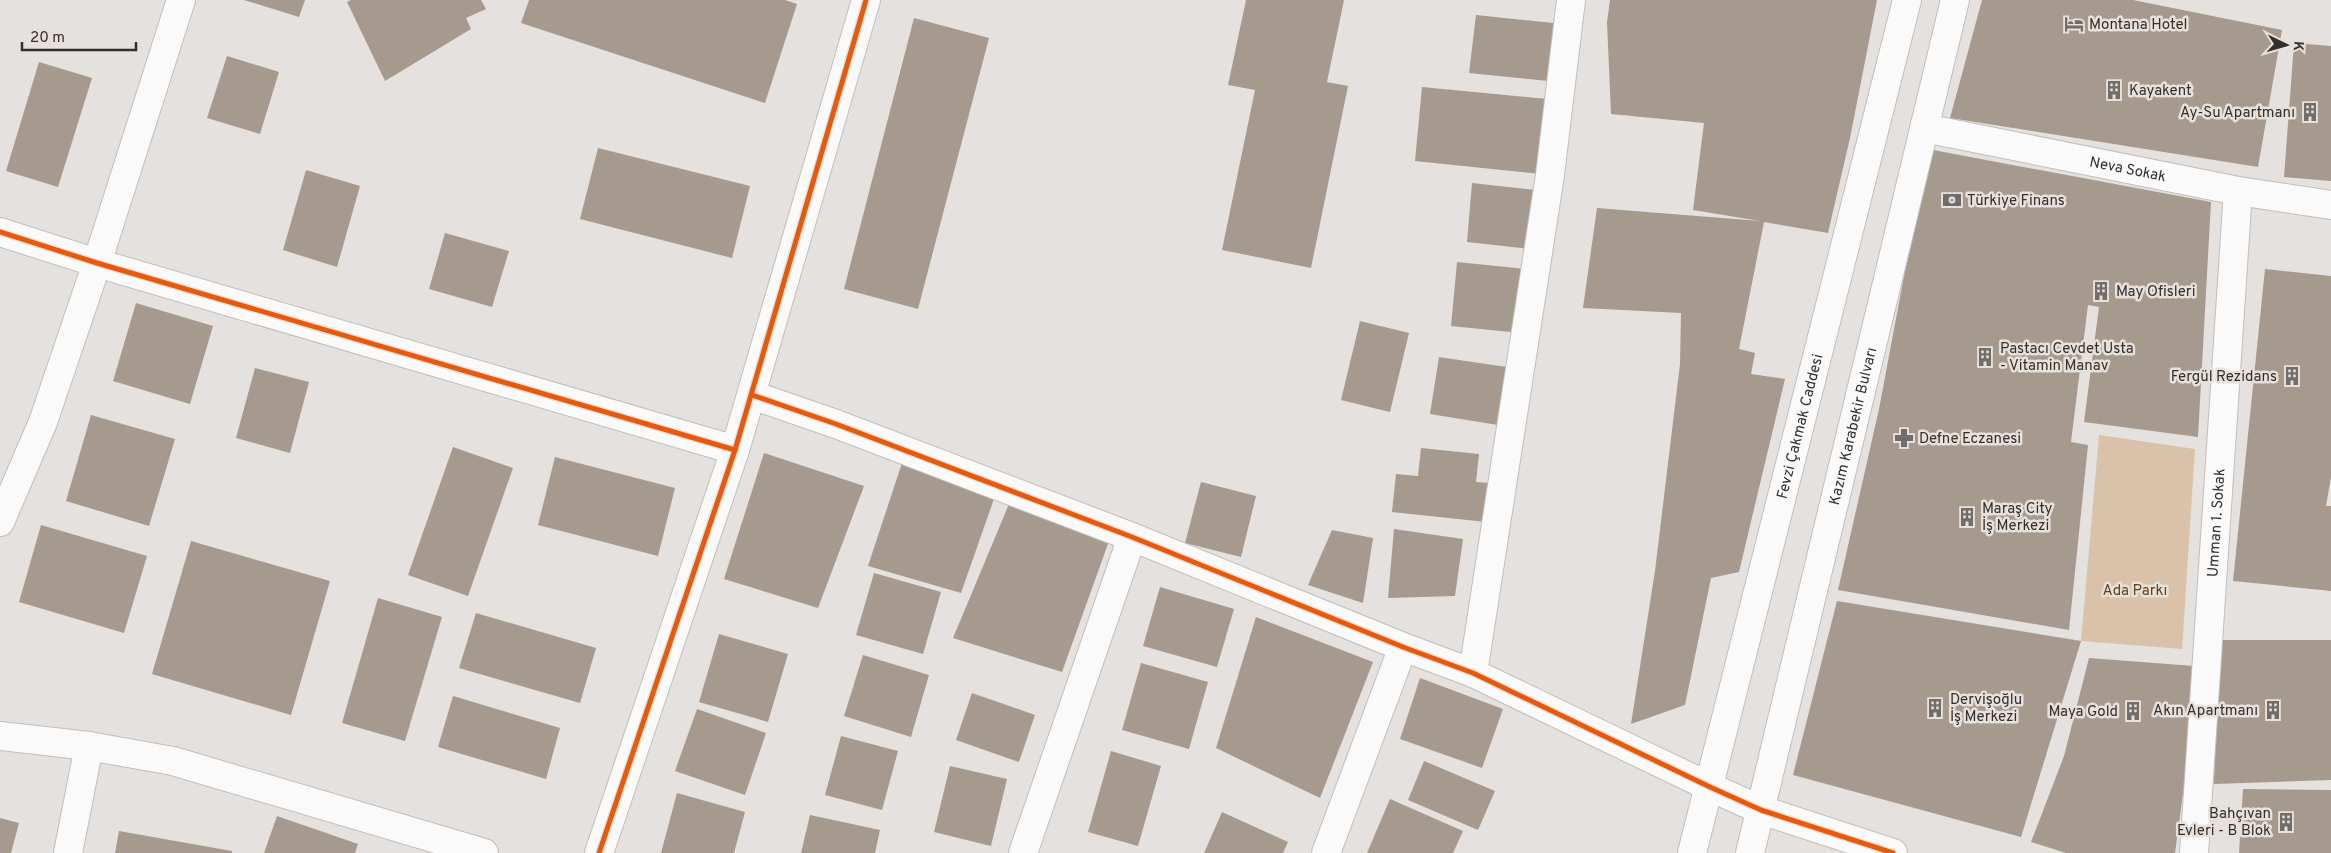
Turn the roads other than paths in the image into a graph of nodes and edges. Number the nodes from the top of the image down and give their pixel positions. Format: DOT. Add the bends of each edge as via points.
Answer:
graph roads {
  1 [pos="181,0"];
  2 [pos="866,0"];
  3 [pos="1571,0"];
  4 [pos="1907,0"];
  5 [pos="1955,0"];
  6 [pos="1924,128"];
  7 [pos="2238,191"];
  8 [pos="2331,205"];
  9 [pos="0,232"];
  10 [pos="96,263"];
  11 [pos="752,395"];
  12 [pos="735,450"];
  13 [pos="0,522"];
  14 [pos="1132,537"];
  15 [pos="1403,647"];
  16 [pos="1474,673"];
  17 [pos="0,736"];
  18 [pos="89,746"];
  19 [pos="1710,787"];
  20 [pos="1761,810"];
  21 [pos="68,853"];
  22 [pos="484,853"];
  23 [pos="599,853"];
  24 [pos="1023,853"];
  25 [pos="1326,853"];
  26 [pos="1692,853"];
  27 [pos="1750,853"];
  28 [pos="1893,853"];
  29 [pos="2194,853"];
  1 -- 10 [label="street"];
  2 -- 11 [label="street"];
  3 -- 16 [label="street" via="1550,175"];
  4 -- 19 [label="street, Fevzi Çakmak Caddesi"];
  5 -- 6 [label="street, Kazım Karabekir Bulvarı"];
  6 -- 7 [label="street, Neva Sokak"];
  6 -- 20 [label="street, Kazım Karabekir Bulvarı"];
  7 -- 8 [label="street, Neva Sokak"];
  7 -- 29 [label="street, Umman 1. Sokak"];
  9 -- 10 [label="street"];
  10 -- 12 [label="street"];
  10 -- 13 [label="street" via="43,422"];
  11 -- 12 [label="street"];
  11 -- 14 [label="street"];
  12 -- 23 [label="street"];
  14 -- 15 [label="street"];
  14 -- 24 [label="street"];
  15 -- 16 [label="street"];
  15 -- 25 [label="street"];
  16 -- 19 [label="street"];
  17 -- 18 [label="street"];
  18 -- 21 [label="street"];
  18 -- 22 [label="street" via="173,761"];
  19 -- 20 [label="street"];
  19 -- 26 [label="street, Fevzi Çakmak Caddesi"];
  20 -- 27 [label="street, Kazım Karabekir Bulvarı"];
  20 -- 28 [label="street"];
}
